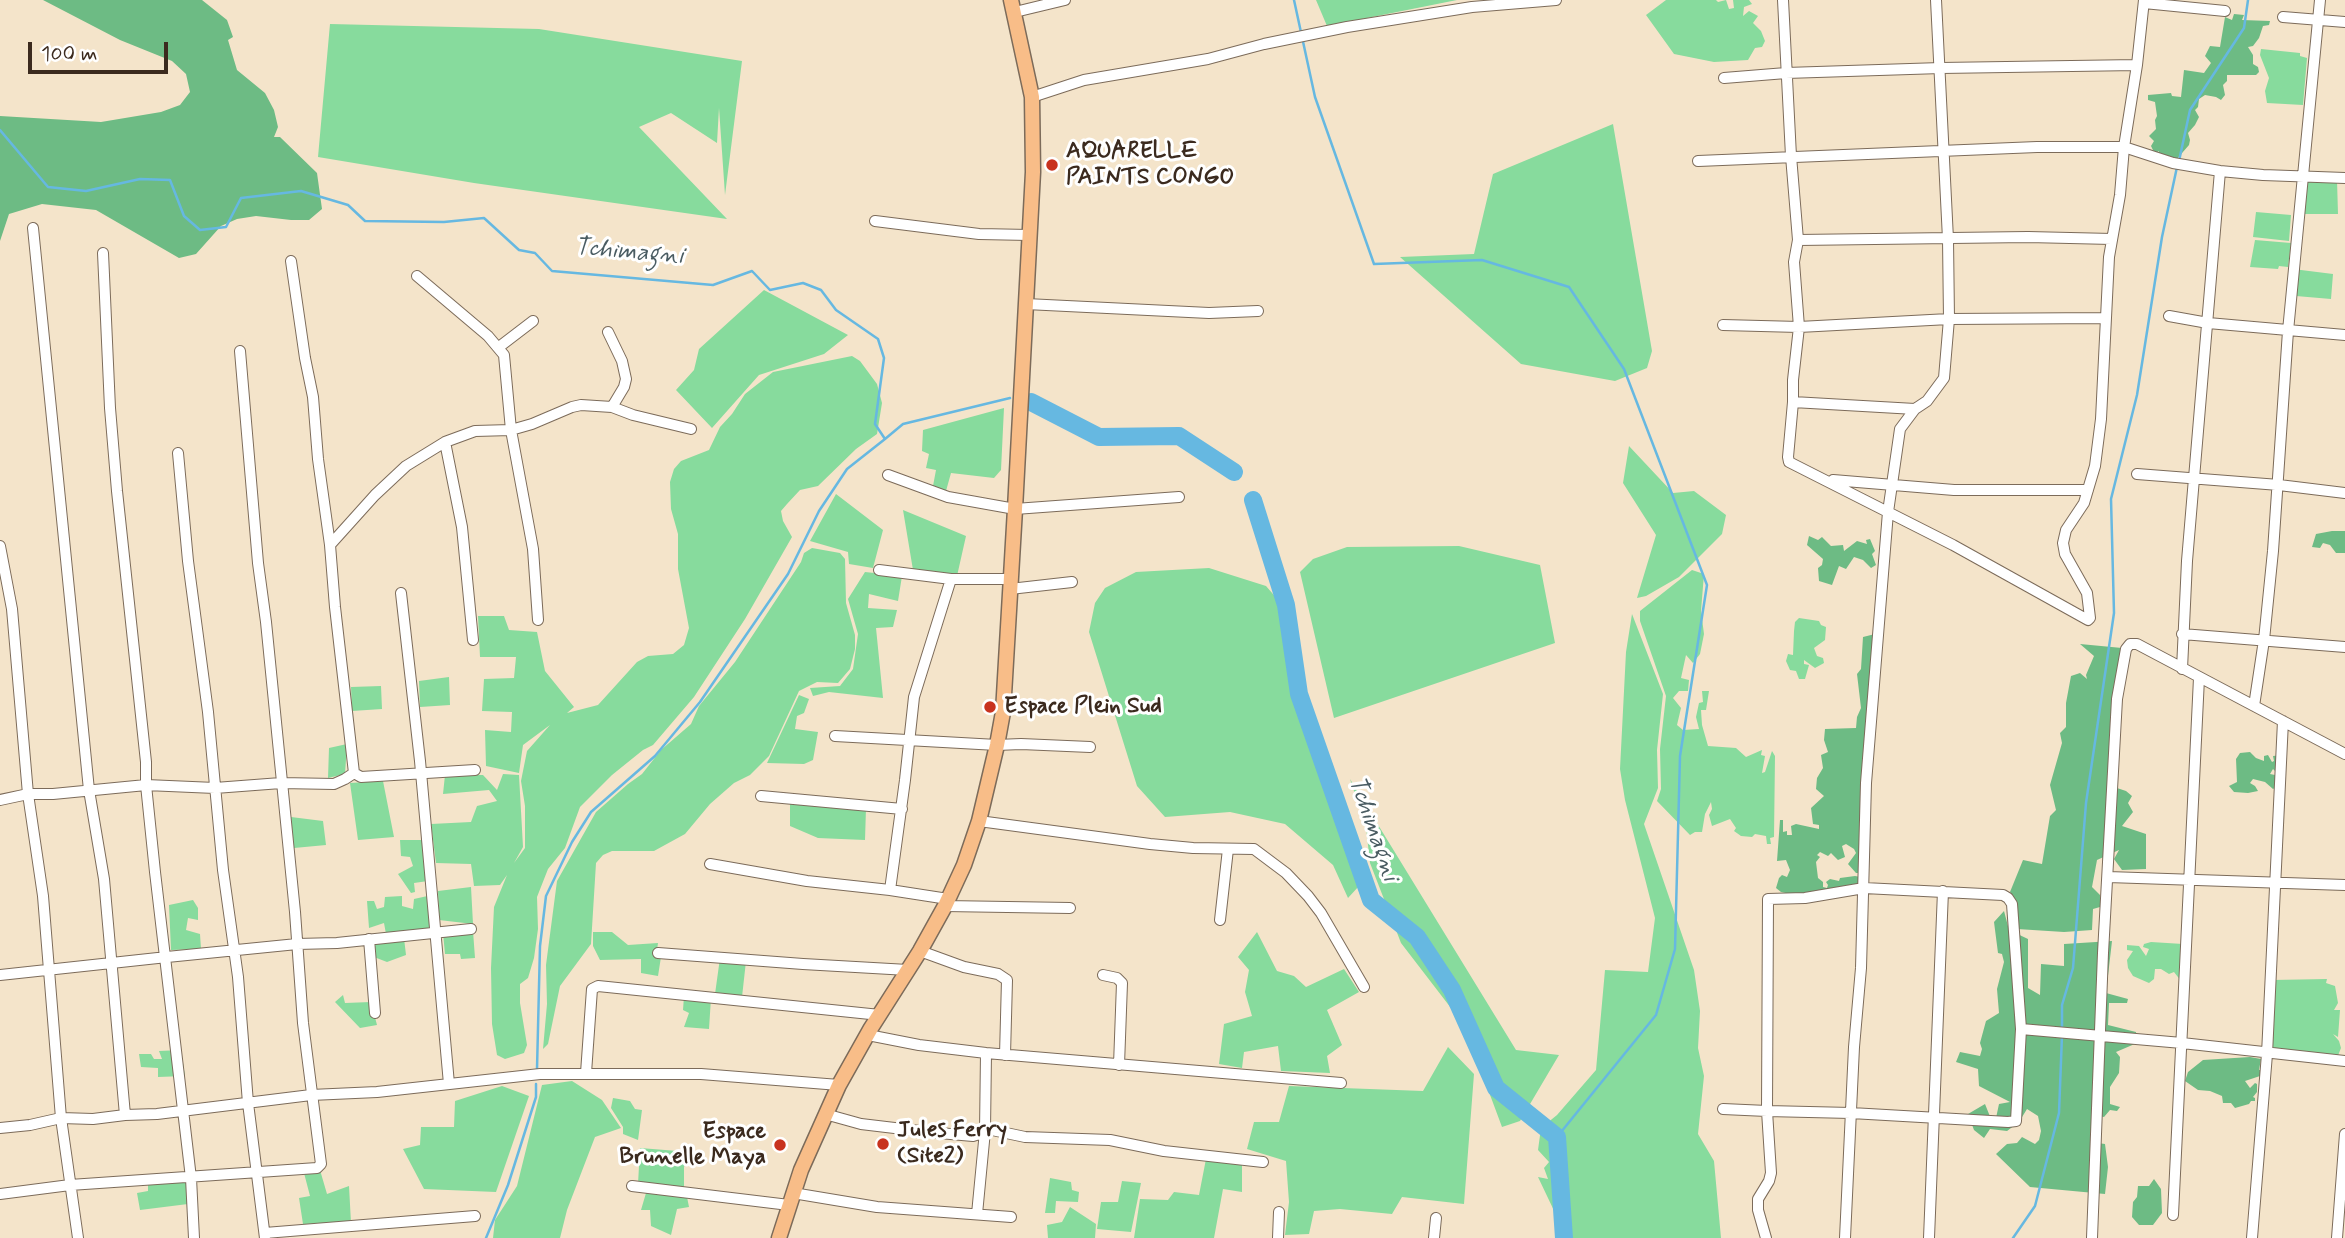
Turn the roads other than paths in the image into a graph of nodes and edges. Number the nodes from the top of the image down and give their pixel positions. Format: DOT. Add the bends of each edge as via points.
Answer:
graph roads {
  1 [pos="1065,0"];
  2 [pos="1556,0"];
  3 [pos="1783,0"];
  4 [pos="1936,0"];
  5 [pos="2320,0"];
  6 [pos="2144,1"];
  7 [pos="1013,6"];
  8 [pos="2225,11"];
  9 [pos="2283,17"];
  10 [pos="2318,20"];
  11 [pos="2345,22"];
  12 [pos="2137,65"];
  13 [pos="1941,68"];
  14 [pos="1786,73"];
  15 [pos="1724,78"];
  16 [pos="1032,97"];
  17 [pos="2124,147"];
  18 [pos="1945,150"];
  19 [pos="1791,156"];
  20 [pos="1699,161"];
  21 [pos="2220,171"];
  22 [pos="2304,177"];
  23 [pos="2345,178"];
  24 [pos="875,221"];
  25 [pos="33,228"];
  26 [pos="1029,235"];
  27 [pos="1948,239"];
  28 [pos="2112,239"];
  29 [pos="1798,240"];
  30 [pos="103,253"];
  31 [pos="291,261"];
  32 [pos="417,276"];
  33 [pos="1026,304"];
  34 [pos="1258,311"];
  35 [pos="2169,316"];
  36 [pos="2106,318"];
  37 [pos="1949,319"];
  38 [pos="533,321"];
  39 [pos="2208,323"];
  40 [pos="1723,325"];
  41 [pos="1799,327"];
  42 [pos="2288,331"];
  43 [pos="608,332"];
  44 [pos="2345,335"];
  45 [pos="499,347"];
  46 [pos="240,351"];
  47 [pos="1793,402"];
  48 [pos="612,407"];
  49 [pos="1915,409"];
  50 [pos="691,429"];
  51 [pos="511,430"];
  52 [pos="445,442"];
  53 [pos="178,453"];
  54 [pos="2137,474"];
  55 [pos="888,475"];
  56 [pos="2194,478"];
  57 [pos="1826,480"];
  58 [pos="1893,485"];
  59 [pos="2279,485"];
  60 [pos="2088,490"];
  61 [pos="2345,493"];
  62 [pos="1179,497"];
  63 [pos="1016,509"];
  64 [pos="1888,512"];
  65 [pos="330,545"];
  66 [pos="0,546"];
  67 [pos="879,570"];
  68 [pos="951,579"];
  69 [pos="1072,582"];
  70 [pos="1010,584"];
  71 [pos="401,593"];
  72 [pos="538,620"];
  73 [pos="2182,634"];
  74 [pos="473,640"];
  75 [pos="2264,640"];
  76 [pos="2345,647"];
  77 [pos="2182,669"];
  78 [pos="2199,678"];
  79 [pos="2254,706"];
  80 [pos="2283,721"];
  81 [pos="835,736"];
  82 [pos="910,738"];
  83 [pos="997,746"];
  84 [pos="1090,747"];
  85 [pos="2345,754"];
  86 [pos="475,770"];
  87 [pos="421,773"];
  88 [pos="354,774"];
  89 [pos="281,783"];
  90 [pos="146,785"];
  91 [pos="215,788"];
  92 [pos="89,790"];
  93 [pos="28,794"];
  94 [pos="761,796"];
  95 [pos="0,800"];
  96 [pos="902,809"];
  97 [pos="979,821"];
  98 [pos="1228,849"];
  99 [pos="710,864"];
  100 [pos="2108,877"];
  101 [pos="2191,878"];
  102 [pos="2274,882"];
  103 [pos="2345,885"];
  104 [pos="1864,888"];
  105 [pos="890,890"];
  106 [pos="1943,891"];
  107 [pos="946,903"];
  108 [pos="1070,908"];
  109 [pos="1220,920"];
  110 [pos="471,929"];
  111 [pos="436,932"];
  112 [pos="369,939"];
  113 [pos="297,944"];
  114 [pos="234,951"];
  115 [pos="920,951"];
  116 [pos="658,953"];
  117 [pos="167,957"];
  118 [pos="111,963"];
  119 [pos="48,969"];
  120 [pos="908,970"];
  121 [pos="0,975"];
  122 [pos="1103,975"];
  123 [pos="1364,987"];
  124 [pos="375,1013"];
  125 [pos="880,1015"];
  126 [pos="2021,1029"];
  127 [pos="868,1035"];
  128 [pos="2100,1037"];
  129 [pos="2182,1042"];
  130 [pos="986,1053"];
  131 [pos="2267,1054"];
  132 [pos="1005,1055"];
  133 [pos="2345,1061"];
  134 [pos="1119,1065"];
  135 [pos="586,1073"];
  136 [pos="1341,1083"];
  137 [pos="449,1084"];
  138 [pos="839,1085"];
  139 [pos="311,1095"];
  140 [pos="248,1103"];
  141 [pos="183,1109"];
  142 [pos="1723,1109"];
  143 [pos="1767,1111"];
  144 [pos="1851,1113"];
  145 [pos="825,1114"];
  146 [pos="125,1115"];
  147 [pos="61,1118"];
  148 [pos="1935,1119"];
  149 [pos="0,1128"];
  150 [pos="985,1131"];
  151 [pos="2345,1133"];
  152 [pos="1262,1162"];
  153 [pos="257,1172"];
  154 [pos="191,1178"];
  155 [pos="71,1185"];
  156 [pos="632,1186"];
  157 [pos="0,1194"];
  158 [pos="791,1199"];
  159 [pos="1279,1212"];
  160 [pos="976,1214"];
  161 [pos="2173,1215"];
  162 [pos="475,1216"];
  163 [pos="1011,1217"];
  164 [pos="1436,1218"];
  165 [pos="265,1235"];
  166 [pos="78,1238"];
  167 [pos="194,1238"];
  168 [pos="779,1238"];
  169 [pos="1278,1238"];
  170 [pos="1434,1238"];
  171 [pos="1766,1238"];
  172 [pos="1844,1238"];
  173 [pos="1929,1238"];
  174 [pos="2092,1238"];
  175 [pos="2252,1238"];
  176 [pos="2337,1238"];
  1 -- 7 [label="street"];
  2 -- 16 [label="street" via="1472,7 1347,27 1208,59 1097,77"];
  3 -- 14 [label="street"];
  4 -- 13 [label="street"];
  5 -- 10 [label="street"];
  6 -- 8 [label="street"];
  6 -- 12 [label="street"];
  7 -- 16 [label="highway"];
  9 -- 10 [label="street"];
  10 -- 11 [label="street"];
  10 -- 22 [label="street"];
  12 -- 13 [label="street"];
  12 -- 17 [label="street"];
  13 -- 14 [label="street"];
  13 -- 18 [label="street"];
  14 -- 15 [label="street"];
  14 -- 19 [label="street"];
  16 -- 26 [label="highway"];
  17 -- 18 [label="street"];
  17 -- 21 [label="street" via="2173,163"];
  17 -- 28 [label="street"];
  18 -- 19 [label="street"];
  18 -- 27 [label="street"];
  19 -- 20 [label="street"];
  19 -- 29 [label="street"];
  21 -- 22 [label="street"];
  21 -- 39 [label="street"];
  22 -- 23 [label="street"];
  22 -- 42 [label="street"];
  24 -- 26 [label="street" via="979,234"];
  25 -- 92 [label="street"];
  26 -- 33 [label="highway"];
  27 -- 28 [label="street"];
  27 -- 29 [label="street"];
  27 -- 37 [label="street"];
  28 -- 36 [label="street"];
  29 -- 41 [label="street" via="1794,262"];
  30 -- 90 [label="street" via="112,436"];
  31 -- 65 [label="street"];
  32 -- 45 [label="street"];
  33 -- 34 [label="street"];
  33 -- 63 [label="highway"];
  35 -- 39 [label="street"];
  36 -- 37 [label="street"];
  36 -- 60 [label="street" via="2101,419"];
  37 -- 41 [label="street"];
  37 -- 49 [label="street" via="1944,378"];
  38 -- 45 [label="street"];
  39 -- 42 [label="street"];
  39 -- 56 [label="street"];
  40 -- 41 [label="street"];
  41 -- 47 [label="street"];
  42 -- 44 [label="street"];
  42 -- 59 [label="street"];
  43 -- 48 [label="street" via="626,379"];
  45 -- 51 [label="street"];
  46 -- 89 [label="street"];
  47 -- 49 [label="street"];
  47 -- 57 [label="street" via="1789,462"];
  48 -- 50 [label="street"];
  48 -- 51 [label="street" via="572,407"];
  49 -- 58 [label="street" via="1900,429"];
  51 -- 52 [label="street" via="475,431"];
  51 -- 72 [label="street" via="533,549"];
  52 -- 65 [label="street" via="391,479"];
  52 -- 74 [label="street" via="461,527"];
  53 -- 91 [label="street"];
  54 -- 56 [label="street"];
  55 -- 63 [label="street" via="948,497"];
  56 -- 59 [label="street"];
  56 -- 73 [label="street"];
  57 -- 58 [label="street"];
  57 -- 64 [label="street"];
  58 -- 60 [label="street"];
  58 -- 64 [label="street"];
  59 -- 61 [label="street"];
  59 -- 75 [label="street"];
  60 -- 64 [label="street" via="2063,542 2087,593 2088,620"];
  62 -- 63 [label="street"];
  63 -- 70 [label="highway"];
  64 -- 104 [label="street" via="1866,783"];
  65 -- 88 [label="street"];
  66 -- 93 [label="street" via="15,634"];
  67 -- 68 [label="street"];
  68 -- 70 [label="street"];
  68 -- 82 [label="street" via="914,696"];
  69 -- 70 [label="street"];
  70 -- 83 [label="highway"];
  71 -- 87 [label="street"];
  73 -- 75 [label="street"];
  73 -- 77 [label="street"];
  75 -- 76 [label="street"];
  75 -- 79 [label="street"];
  77 -- 78 [label="street"];
  77 -- 100 [label="street" via="2137,644 2126,649 2117,699"];
  78 -- 79 [label="street"];
  78 -- 101 [label="street"];
  79 -- 80 [label="street"];
  80 -- 85 [label="street"];
  80 -- 102 [label="street"];
  81 -- 82 [label="street"];
  82 -- 83 [label="street"];
  82 -- 96 [label="street"];
  83 -- 84 [label="street"];
  83 -- 97 [label="highway"];
  86 -- 87 [label="street"];
  87 -- 88 [label="street"];
  87 -- 111 [label="street"];
  88 -- 89 [label="street" via="334,784"];
  89 -- 91 [label="street"];
  89 -- 113 [label="street"];
  90 -- 91 [label="street"];
  90 -- 92 [label="street"];
  90 -- 117 [label="street"];
  91 -- 114 [label="street"];
  92 -- 93 [label="street"];
  92 -- 118 [label="street" via="104,879"];
  93 -- 95 [label="street"];
  93 -- 119 [label="street"];
  94 -- 96 [label="street"];
  96 -- 105 [label="street"];
  97 -- 98 [label="street" via="1150,844"];
  97 -- 107 [label="highway"];
  98 -- 109 [label="street"];
  98 -- 123 [label="street" via="1254,849 1286,873 1321,913"];
  99 -- 105 [label="street"];
  100 -- 101 [label="street"];
  100 -- 128 [label="street"];
  101 -- 102 [label="street"];
  101 -- 129 [label="street"];
  102 -- 103 [label="street"];
  102 -- 131 [label="street"];
  104 -- 106 [label="street"];
  104 -- 143 [label="street" via="1767,901"];
  104 -- 144 [label="street"];
  105 -- 107 [label="street"];
  106 -- 126 [label="street" via="2003,895 2012,904"];
  106 -- 148 [label="street"];
  107 -- 108 [label="street"];
  107 -- 115 [label="highway"];
  110 -- 111 [label="street"];
  111 -- 112 [label="street"];
  111 -- 137 [label="street"];
  112 -- 113 [label="street"];
  112 -- 124 [label="street"];
  113 -- 114 [label="street"];
  113 -- 139 [label="street"];
  114 -- 117 [label="street"];
  114 -- 140 [label="street"];
  115 -- 120 [label="highway"];
  115 -- 132 [label="street" via="1007,980"];
  116 -- 120 [label="street"];
  117 -- 118 [label="street"];
  117 -- 141 [label="street"];
  118 -- 119 [label="street"];
  118 -- 146 [label="street"];
  119 -- 121 [label="street"];
  119 -- 147 [label="street"];
  120 -- 125 [label="highway"];
  122 -- 134 [label="street" via="1122,983"];
  125 -- 127 [label="highway"];
  125 -- 135 [label="street" via="598,986 592,989"];
  126 -- 128 [label="street"];
  126 -- 148 [label="street" via="2016,1121"];
  127 -- 130 [label="street"];
  127 -- 138 [label="highway"];
  128 -- 129 [label="street"];
  128 -- 174 [label="street"];
  129 -- 131 [label="street"];
  129 -- 161 [label="street"];
  130 -- 132 [label="street"];
  130 -- 150 [label="street"];
  131 -- 133 [label="street"];
  131 -- 175 [label="street"];
  132 -- 134 [label="street"];
  134 -- 136 [label="street"];
  135 -- 137 [label="street"];
  135 -- 138 [label="street" via="701,1074"];
  137 -- 139 [label="street"];
  138 -- 145 [label="highway"];
  139 -- 140 [label="street"];
  139 -- 153 [label="street" via="321,1164"];
  140 -- 141 [label="street"];
  140 -- 153 [label="street"];
  141 -- 146 [label="street"];
  141 -- 154 [label="street"];
  142 -- 143 [label="street"];
  143 -- 144 [label="street"];
  143 -- 171 [label="street" via="1771,1173 1758,1199"];
  144 -- 148 [label="street"];
  144 -- 172 [label="street"];
  145 -- 150 [label="street" via="861,1124 928,1132 973,1136"];
  145 -- 158 [label="highway"];
  146 -- 147 [label="street"];
  147 -- 149 [label="street"];
  147 -- 155 [label="street"];
  148 -- 173 [label="street"];
  150 -- 152 [label="street" via="1025,1138 1110,1140"];
  150 -- 160 [label="street"];
  151 -- 176 [label="street"];
  153 -- 154 [label="street"];
  153 -- 165 [label="street"];
  154 -- 155 [label="street"];
  154 -- 167 [label="street"];
  155 -- 157 [label="street"];
  155 -- 166 [label="street"];
  156 -- 158 [label="street"];
  158 -- 160 [label="street"];
  158 -- 168 [label="highway"];
  159 -- 169 [label="street"];
  160 -- 163 [label="street"];
  162 -- 165 [label="street"];
  164 -- 170 [label="street"];
}
